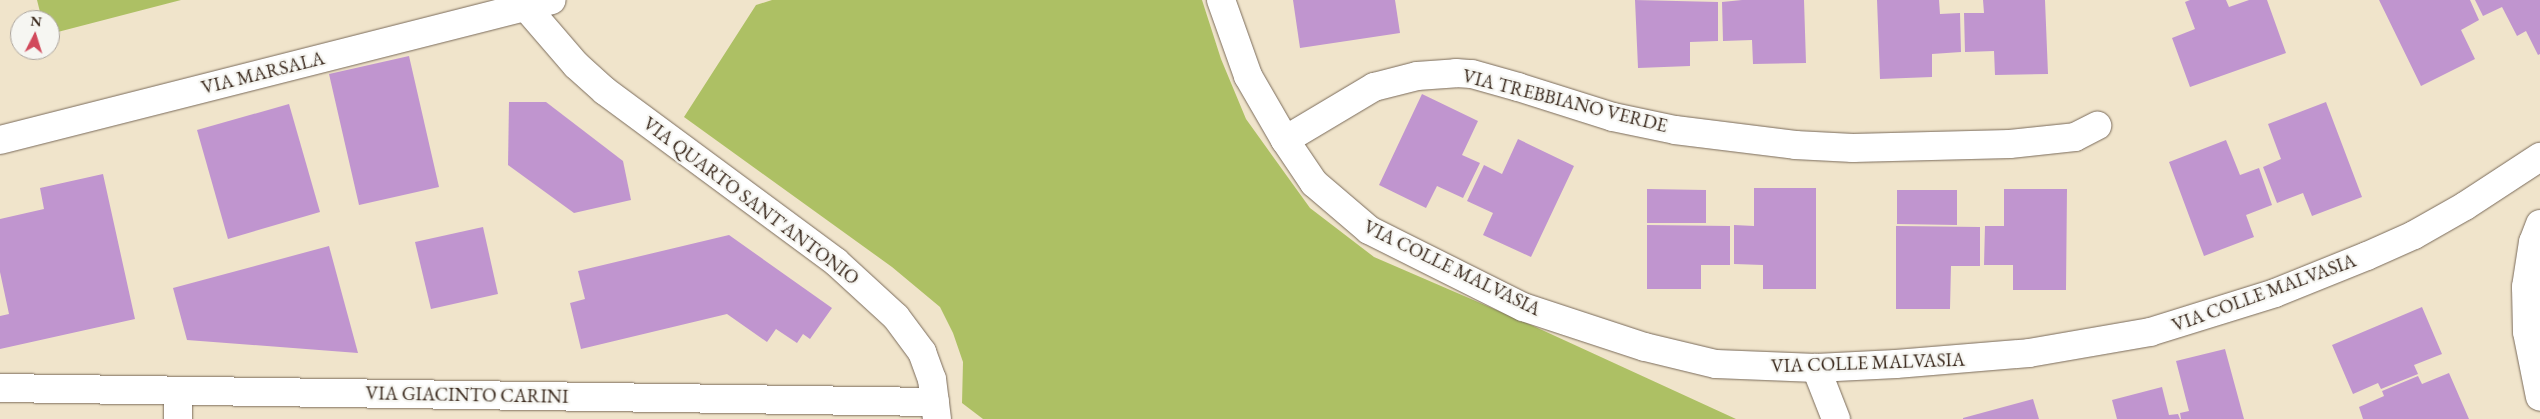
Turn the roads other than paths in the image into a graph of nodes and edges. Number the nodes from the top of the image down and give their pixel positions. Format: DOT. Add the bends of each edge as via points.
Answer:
graph roads {
  1 [pos="552,0"];
  2 [pos="1221,0"];
  3 [pos="526,6"];
  4 [pos="2097,126"];
  5 [pos="0,140"];
  6 [pos="1285,140"];
  7 [pos="2540,157"];
  8 [pos="2540,224"];
  9 [pos="1816,368"];
  10 [pos="0,388"];
  11 [pos="178,390"];
  12 [pos="2540,397"];
  13 [pos="936,410"];
  14 [pos="178,419"];
  15 [pos="1836,419"];
  1 -- 3 [label="street, VIA MARSALA"];
  2 -- 6 [label="street, VIA COLLE MALVASIA" via="1248,76"];
  3 -- 5 [label="street, VIA MARSALA"];
  3 -- 13 [label="street, VIA QUARTO SANT'ANTONIO" via="576,65 605,91 836,262 877,298 906,328 922,352 932,379"];
  4 -- 6 [label="street, VIA TREBBIANO VERDE" via="2075,137 2010,144 1853,148 1795,145 1738,139 1631,120 1481,77 1456,73 1417,76 1374,87"];
  6 -- 9 [label="street, VIA COLLE MALVASIA" via="1314,184 1369,230 1523,307 1645,348 1716,364"];
  7 -- 9 [label="street, VIA COLLE MALVASIA" via="2465,206 2414,234 2275,293 2179,324 2107,341 2029,353"];
  8 -- 12 [label="street" via="2533,242 2526,287 2527,332"];
  9 -- 15 [label="street"];
  10 -- 11 [label="street, VIA GIACINTO CARINI"];
  11 -- 13 [label="street, VIA GIACINTO CARINI"];
  11 -- 14 [label="street"];
}
